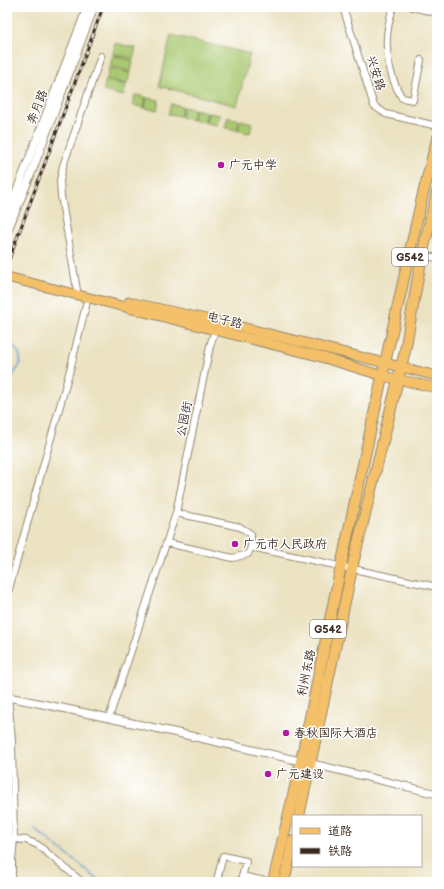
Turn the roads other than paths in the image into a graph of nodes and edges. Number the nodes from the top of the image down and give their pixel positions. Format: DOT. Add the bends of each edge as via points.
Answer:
graph roads {
  1 [pos="87,7"];
  2 [pos="94,7"];
  3 [pos="343,7"];
  4 [pos="393,7"];
  5 [pos="413,7"];
  6 [pos="437,13"];
  7 [pos="101,56"];
  8 [pos="421,60"];
  9 [pos="437,126"];
  10 [pos="437,139"];
  11 [pos="437,192"];
  12 [pos="7,216"];
  13 [pos="7,232"];
  14 [pos="422,255"];
  15 [pos="437,258"];
  16 [pos="7,272"];
  17 [pos="7,277"];
  18 [pos="77,290"];
  19 [pos="88,297"];
  20 [pos="215,330"];
  21 [pos="385,363"];
  22 [pos="401,367"];
  23 [pos="383,376"];
  24 [pos="437,376"];
  25 [pos="398,379"];
  26 [pos="437,388"];
  27 [pos="176,513"];
  28 [pos="167,543"];
  29 [pos="251,547"];
  30 [pos="341,566"];
  31 [pos="352,569"];
  32 [pos="437,587"];
  33 [pos="7,596"];
  34 [pos="7,636"];
  35 [pos="8,697"];
  36 [pos="109,718"];
  37 [pos="305,763"];
  38 [pos="437,794"];
  39 [pos="298,815"];
  40 [pos="9,839"];
  41 [pos="292,846"];
  42 [pos="437,877"];
  43 [pos="242,879"];
  44 [pos="12,882"];
  45 [pos="82,882"];
  46 [pos="228,882"];
  47 [pos="270,882"];
  48 [pos="273,882"];
  49 [pos="284,882"];
  50 [pos="433,882"];
  1 -- 12 [label="street, 奔月路"];
  2 -- 13 [label="street"];
  3 -- 9 [label="street, 兴安路" via="374,106 386,114"];
  4 -- 8 [label="street" via="387,50 391,73 402,98 413,100"];
  5 -- 6 [label="street"];
  7 -- 18 [label="street" via="60,181"];
  10 -- 21 [label="highway, G542"];
  11 -- 14 [label="highway, G542"];
  14 -- 15 [label="street"];
  14 -- 22 [label="highway, G542"];
  16 -- 18 [label="main road, 电子路"];
  17 -- 19 [label="main road, 电子路"];
  18 -- 21 [label="main road, 电子路"];
  19 -- 20 [label="main road, 电子路"];
  19 -- 33 [label="street"];
  20 -- 23 [label="main road, 电子路" via="318,356"];
  20 -- 27 [label="street, 公园街"];
  21 -- 22 [label="main road, 电子路"];
  21 -- 23 [label="highway, G542"];
  22 -- 24 [label="main road, 电子路"];
  22 -- 25 [label="highway, G542"];
  23 -- 25 [label="main road, 电子路"];
  23 -- 30 [label="highway, 利州东路 / G542"];
  25 -- 26 [label="main road, 电子路"];
  25 -- 31 [label="highway, 利州东路 / G542"];
  27 -- 28 [label="street, 公园街"];
  27 -- 29 [label="street" via="240,527 251,534"];
  28 -- 29 [label="street" via="234,558 248,554"];
  28 -- 36 [label="street"];
  29 -- 30 [label="street"];
  30 -- 31 [label="street"];
  30 -- 37 [label="highway, 利州东路 / G542"];
  31 -- 32 [label="street"];
  31 -- 37 [label="highway, 利州东路 / G542"];
  34 -- 35 [label="street"];
  35 -- 36 [label="street"];
  35 -- 40 [label="street" via="12,740"];
  36 -- 37 [label="street"];
  37 -- 38 [label="street"];
  37 -- 39 [label="highway, 利州东路 / G542"];
  37 -- 48 [label="highway, 利州东路 / G542"];
  40 -- 44 [label="street"];
  40 -- 45 [label="street" via="26,840 38,845"];
  41 -- 49 [label="highway"];
  42 -- 50 [label="street"];
  43 -- 46 [label="street" via="246,861 223,856 217,880"];
  43 -- 47 [label="street"];
}
